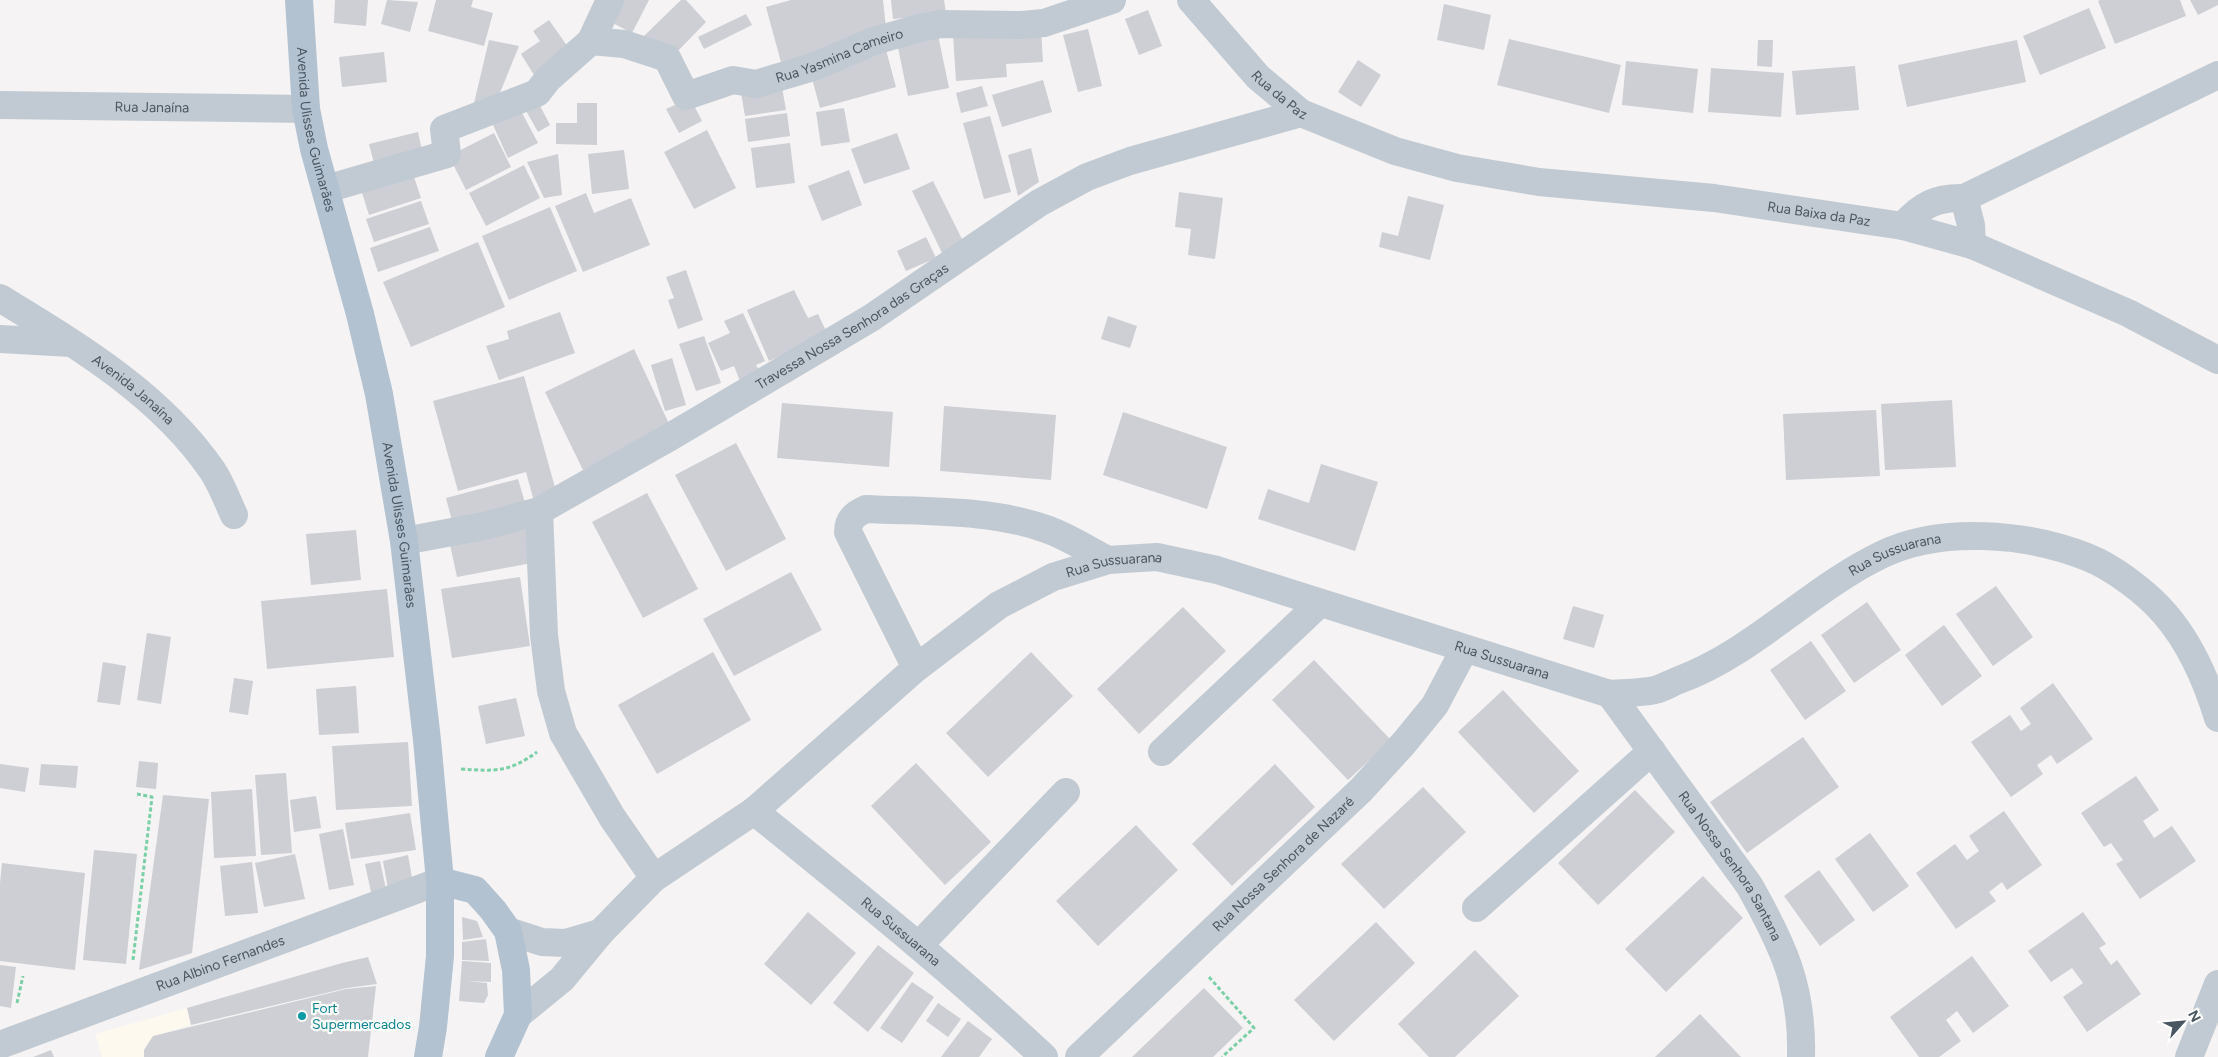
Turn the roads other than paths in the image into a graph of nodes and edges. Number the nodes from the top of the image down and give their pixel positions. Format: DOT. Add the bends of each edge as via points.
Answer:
graph roads {
  1 [pos="299,0"];
  2 [pos="610,0"];
  3 [pos="1112,0"];
  4 [pos="1192,0"];
  5 [pos="592,41"];
  6 [pos="2218,75"];
  7 [pos="0,105"];
  8 [pos="306,109"];
  9 [pos="1301,113"];
  10 [pos="1395,151"];
  11 [pos="326,189"];
  12 [pos="1964,198"];
  13 [pos="1903,226"];
  14 [pos="1972,245"];
  15 [pos="0,298"];
  16 [pos="0,339"];
  17 [pos="74,343"];
  18 [pos="2218,360"];
  19 [pos="539,510"];
  20 [pos="234,515"];
  21 [pos="404,542"];
  22 [pos="1108,560"];
  23 [pos="1320,604"];
  24 [pos="1464,650"];
  25 [pos="916,668"];
  26 [pos="1610,694"];
  27 [pos="2218,718"];
  28 [pos="1652,751"];
  29 [pos="1162,752"];
  30 [pos="1066,792"];
  31 [pos="754,810"];
  32 [pos="654,878"];
  33 [pos="440,881"];
  34 [pos="1476,908"];
  35 [pos="508,931"];
  36 [pos="600,933"];
  37 [pos="919,945"];
  38 [pos="2218,984"];
  39 [pos="518,1015"];
  40 [pos="13,1047"];
  41 [pos="428,1057"];
  42 [pos="499,1057"];
  43 [pos="1044,1057"];
  44 [pos="1079,1057"];
  45 [pos="1801,1057"];
  46 [pos="2189,1057"];
  1 -- 8 [label="main road, Avenida Ulisses Guimarães"];
  2 -- 5 [label="street"];
  3 -- 5 [label="street, Rua Yasmina Cameiro" via="1044,23 940,24 916,29 756,84 733,80 686,96 668,58 624,44"];
  4 -- 9 [label="street, Rua da Paz" via="1258,77"];
  5 -- 11 [label="street" via="548,79 537,93 444,129 447,154"];
  6 -- 12 [label="street"];
  7 -- 8 [label="street, Rua Janaína"];
  8 -- 11 [label="main road, Avenida Ulisses Guimarães"];
  9 -- 10 [label="street, Rua da Paz"];
  9 -- 19 [label="street, Travessa Nossa Senhora das Graças" via="1130,161 1039,202 871,318"];
  10 -- 13 [label="street, Rua Baixa da Paz" via="1458,168 1539,182 1714,198"];
  11 -- 21 [label="main road, Avenida Ulisses Guimarães" via="379,394"];
  12 -- 13 [label="street" via="1925,205"];
  12 -- 14 [label="street"];
  13 -- 14 [label="street, Rua Baixa da Paz"];
  14 -- 18 [label="street, Rua Baixa da Paz" via="2128,313"];
  15 -- 17 [label="street, Avenida Janaína"];
  16 -- 17 [label="street"];
  17 -- 20 [label="street, Avenida Janaína" via="126,381 181,431 213,471"];
  19 -- 21 [label="street, Travessa Nossa Senhora das Graças" via="484,526"];
  19 -- 32 [label="street" via="544,635 551,691 563,733 612,817"];
  21 -- 33 [label="main road, Avenida Ulisses Guimarães"];
  22 -- 23 [label="street, Rua Sussuarana" via="1157,557 1217,570"];
  22 -- 25 [label="street, Rua Sussuarana" via="1052,577 999,605"];
  22 -- 25 [label="street" via="1048,529 1017,521 976,515 866,509 856,514 848,524 848,532"];
  23 -- 24 [label="street, Rua Sussuarana"];
  23 -- 29 [label="street"];
  24 -- 26 [label="street, Rua Sussuarana"];
  24 -- 44 [label="street, Rua Nossa Senhora de Nazaré" via="1435,705 1360,790"];
  25 -- 31 [label="street, Rua Sussuarana"];
  26 -- 27 [label="street, Rua Sussuarana" via="1655,690 1694,675 1730,657 1839,578 1882,554 1923,541 1964,535 2004,537 2087,557 2130,582 2165,614 2190,652 2212,697"];
  26 -- 28 [label="street, Rua Nossa Senhora Santana"];
  28 -- 34 [label="street"];
  28 -- 45 [label="street, Rua Nossa Senhora Santana" via="1749,885 1768,918 1794,982 1802,1024"];
  30 -- 37 [label="street"];
  31 -- 32 [label="street, Rua Sussuarana"];
  31 -- 37 [label="street, Rua Sussuarana"];
  32 -- 36 [label="street, Rua Sussuarana"];
  33 -- 35 [label="main road, Rua Sussuarana" via="475,890"];
  33 -- 40 [label="street, Rua Albino Fernandes"];
  33 -- 41 [label="main road, Avenida Ulisses Guimarães" via="440,956"];
  35 -- 36 [label="street, Rua Sussuarana" via="542,942 566,943"];
  35 -- 39 [label="main road, Rua Sussuarana" via="516,970"];
  36 -- 39 [label="street, Rua Sussuarana" via="562,979"];
  37 -- 43 [label="street, Rua Sussuarana"];
  38 -- 46 [label="street"];
  39 -- 42 [label="main road, Rua Sussuarana"];
}
